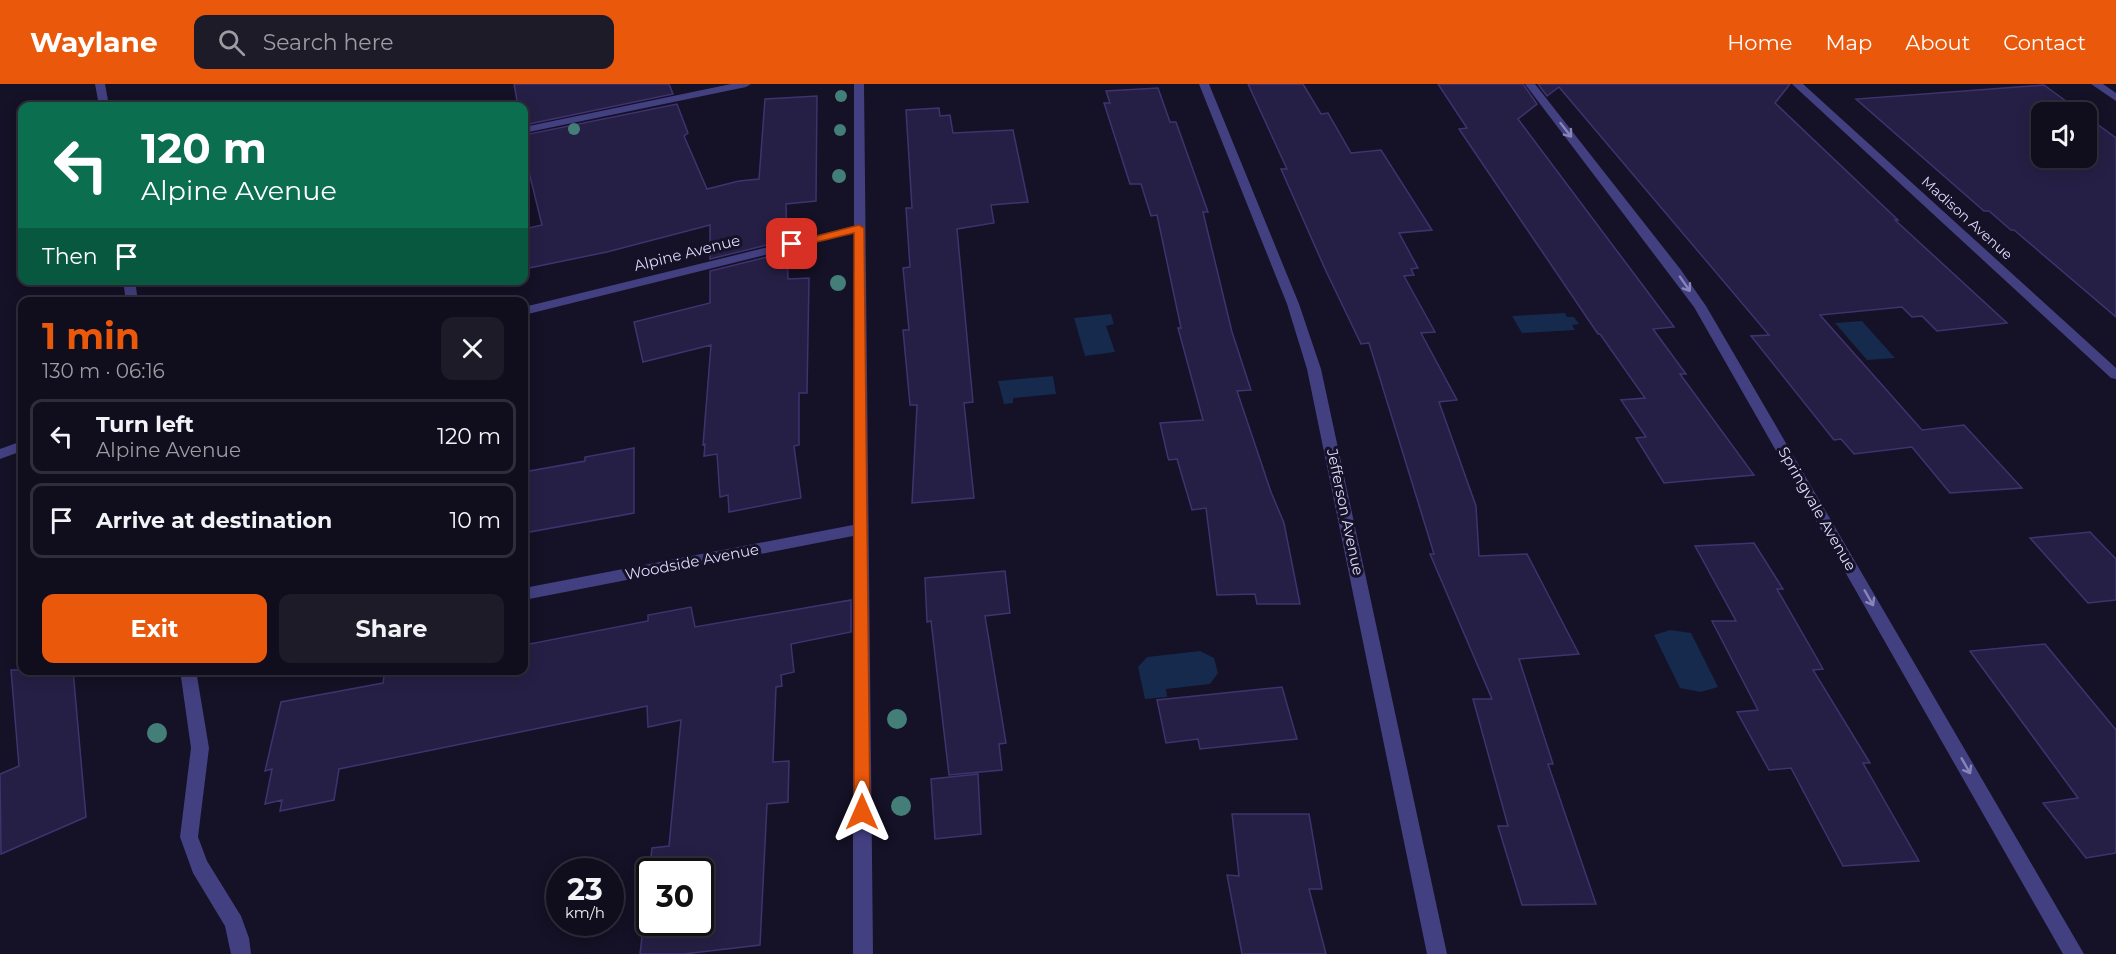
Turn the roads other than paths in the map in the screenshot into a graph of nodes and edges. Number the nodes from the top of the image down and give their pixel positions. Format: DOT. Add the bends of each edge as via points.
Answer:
graph roads {
  1 [pos="100,84"];
  2 [pos="746,84"];
  3 [pos="859,84"];
  4 [pos="1204,84"];
  5 [pos="1530,84"];
  6 [pos="1797,84"];
  7 [pos="2096,84"];
  8 [pos="2116,98"];
  9 [pos="103,102"];
  10 [pos="528,129"];
  11 [pos="859,228"];
  12 [pos="528,310"];
  13 [pos="2116,375"];
  14 [pos="18,447"];
  15 [pos="0,454"];
  16 [pos="860,529"];
  17 [pos="528,593"];
  18 [pos="189,675"];
  19 [pos="241,954"];
  20 [pos="863,954"];
  21 [pos="1437,954"];
  22 [pos="2074,954"];
  1 -- 9 [label="street"];
  2 -- 10 [label="street"];
  3 -- 11 [label="street"];
  4 -- 21 [label="street, Jefferson Avenue" via="1293,304 1314,369"];
  5 -- 22 [label="street, Springvale Avenue, one-way" via="1700,306"];
  6 -- 13 [label="street, Madison Avenue"];
  7 -- 8 [label="street"];
  11 -- 12 [label="street, Alpine Avenue"];
  11 -- 16 [label="street"];
  14 -- 15 [label="street"];
  16 -- 17 [label="street, Woodside Avenue"];
  16 -- 20 [label="street"];
  18 -- 19 [label="street" via="200,748 189,837 191,851 236,926"];
}
